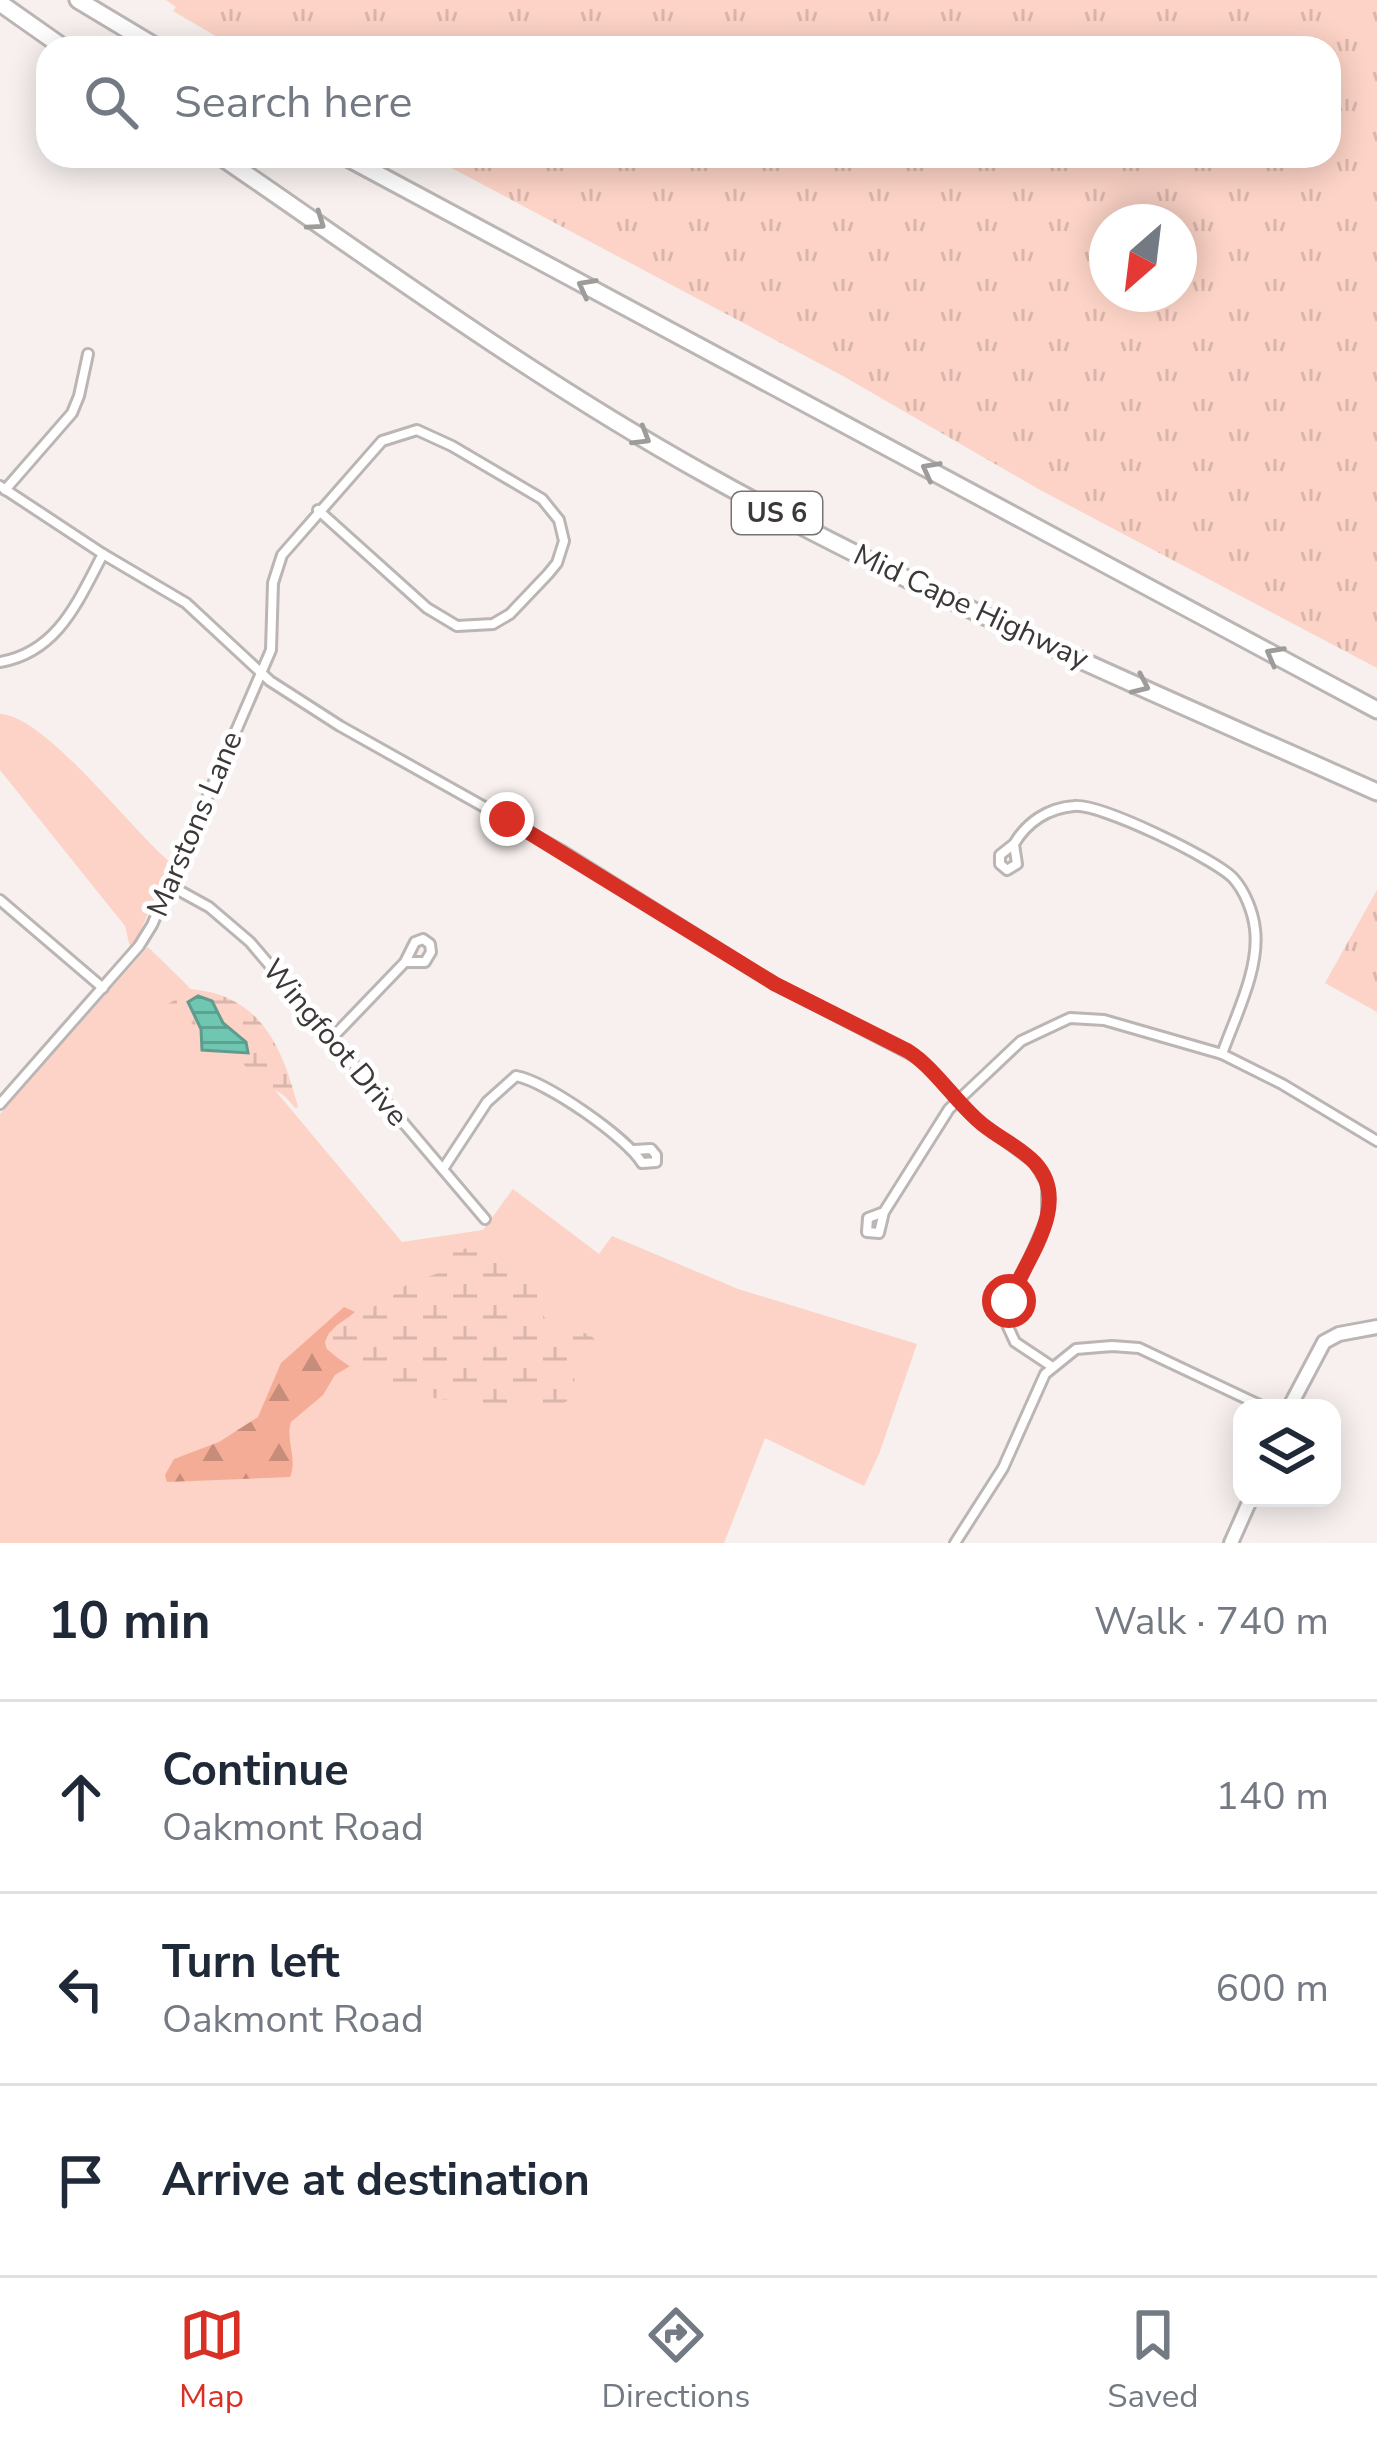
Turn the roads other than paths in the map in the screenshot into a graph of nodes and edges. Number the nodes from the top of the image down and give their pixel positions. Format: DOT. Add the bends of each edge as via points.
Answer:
graph roads {
  1 [pos="78,0"];
  2 [pos="0,3"];
  3 [pos="47,36"];
  4 [pos="138,36"];
  5 [pos="238,168"];
  6 [pos="366,168"];
  7 [pos="88,354"];
  8 [pos="3,488"];
  9 [pos="318,511"];
  10 [pos="103,554"];
  11 [pos="0,662"];
  12 [pos="261,673"];
  13 [pos="1377,710"];
  14 [pos="1377,792"];
  15 [pos="1014,844"];
  16 [pos="169,885"];
  17 [pos="0,901"];
  18 [pos="405,962"];
  19 [pos="103,988"];
  20 [pos="332,1039"];
  21 [pos="1222,1054"];
  22 [pos="959,1099"];
  23 [pos="0,1104"];
  24 [pos="1377,1141"];
  25 [pos="634,1150"];
  26 [pos="442,1169"];
  27 [pos="884,1212"];
  28 [pos="485,1220"];
  29 [pos="1377,1327"];
  30 [pos="1051,1366"];
  31 [pos="1247,1399"];
  32 [pos="1294,1399"];
  33 [pos="1247,1507"];
  34 [pos="955,1543"];
  35 [pos="1231,1543"];
  1 -- 4 [label="highway"];
  2 -- 3 [label="highway"];
  5 -- 14 [label="highway, Mid Cape Highway / US 6, one-way" via="548,379 736,491 893,572"];
  13 -- 6 [label="highway, one-way"];
  7 -- 8 [label="street" via="72,413"];
  8 -- 10 [label="street"];
  9 -- 9 [label="street, Marstons Lane" via="382,441 417,430 542,499 559,520 563,551 510,614 466,627 427,608"];
  9 -- 12 [label="street, Marstons Lane" via="274,573 273,638"];
  10 -- 11 [label="street" via="52,638"];
  10 -- 12 [label="street" via="186,603"];
  12 -- 16 [label="street, Marstons Lane"];
  12 -- 22 [label="street" via="775,984 908,1051"];
  15 -- 21 [label="street" via="1048,813 1089,806 1234,879 1256,937"];
  16 -- 19 [label="street, Marstons Lane" via="145,938"];
  16 -- 20 [label="street, Wingfoot Drive" via="242,934"];
  17 -- 19 [label="street"];
  18 -- 20 [label="street"];
  19 -- 23 [label="street, Marstons Lane"];
  20 -- 26 [label="street, Wingfoot Drive"];
  21 -- 22 [label="street" via="1105,1020 1070,1018 1021,1041"];
  21 -- 24 [label="street"];
  22 -- 27 [label="street"];
  22 -- 30 [label="street" via="1035,1163 1047,1184 1047,1218 1004,1318 1015,1342"];
  25 -- 26 [label="street" via="516,1076 487,1102"];
  26 -- 28 [label="street, Wingfoot Drive"];
  29 -- 32 [label="street" via="1324,1342"];
  30 -- 31 [label="street" via="1076,1349 1137,1348"];
  30 -- 34 [label="street" via="1003,1468"];
  33 -- 35 [label="street"];
}
